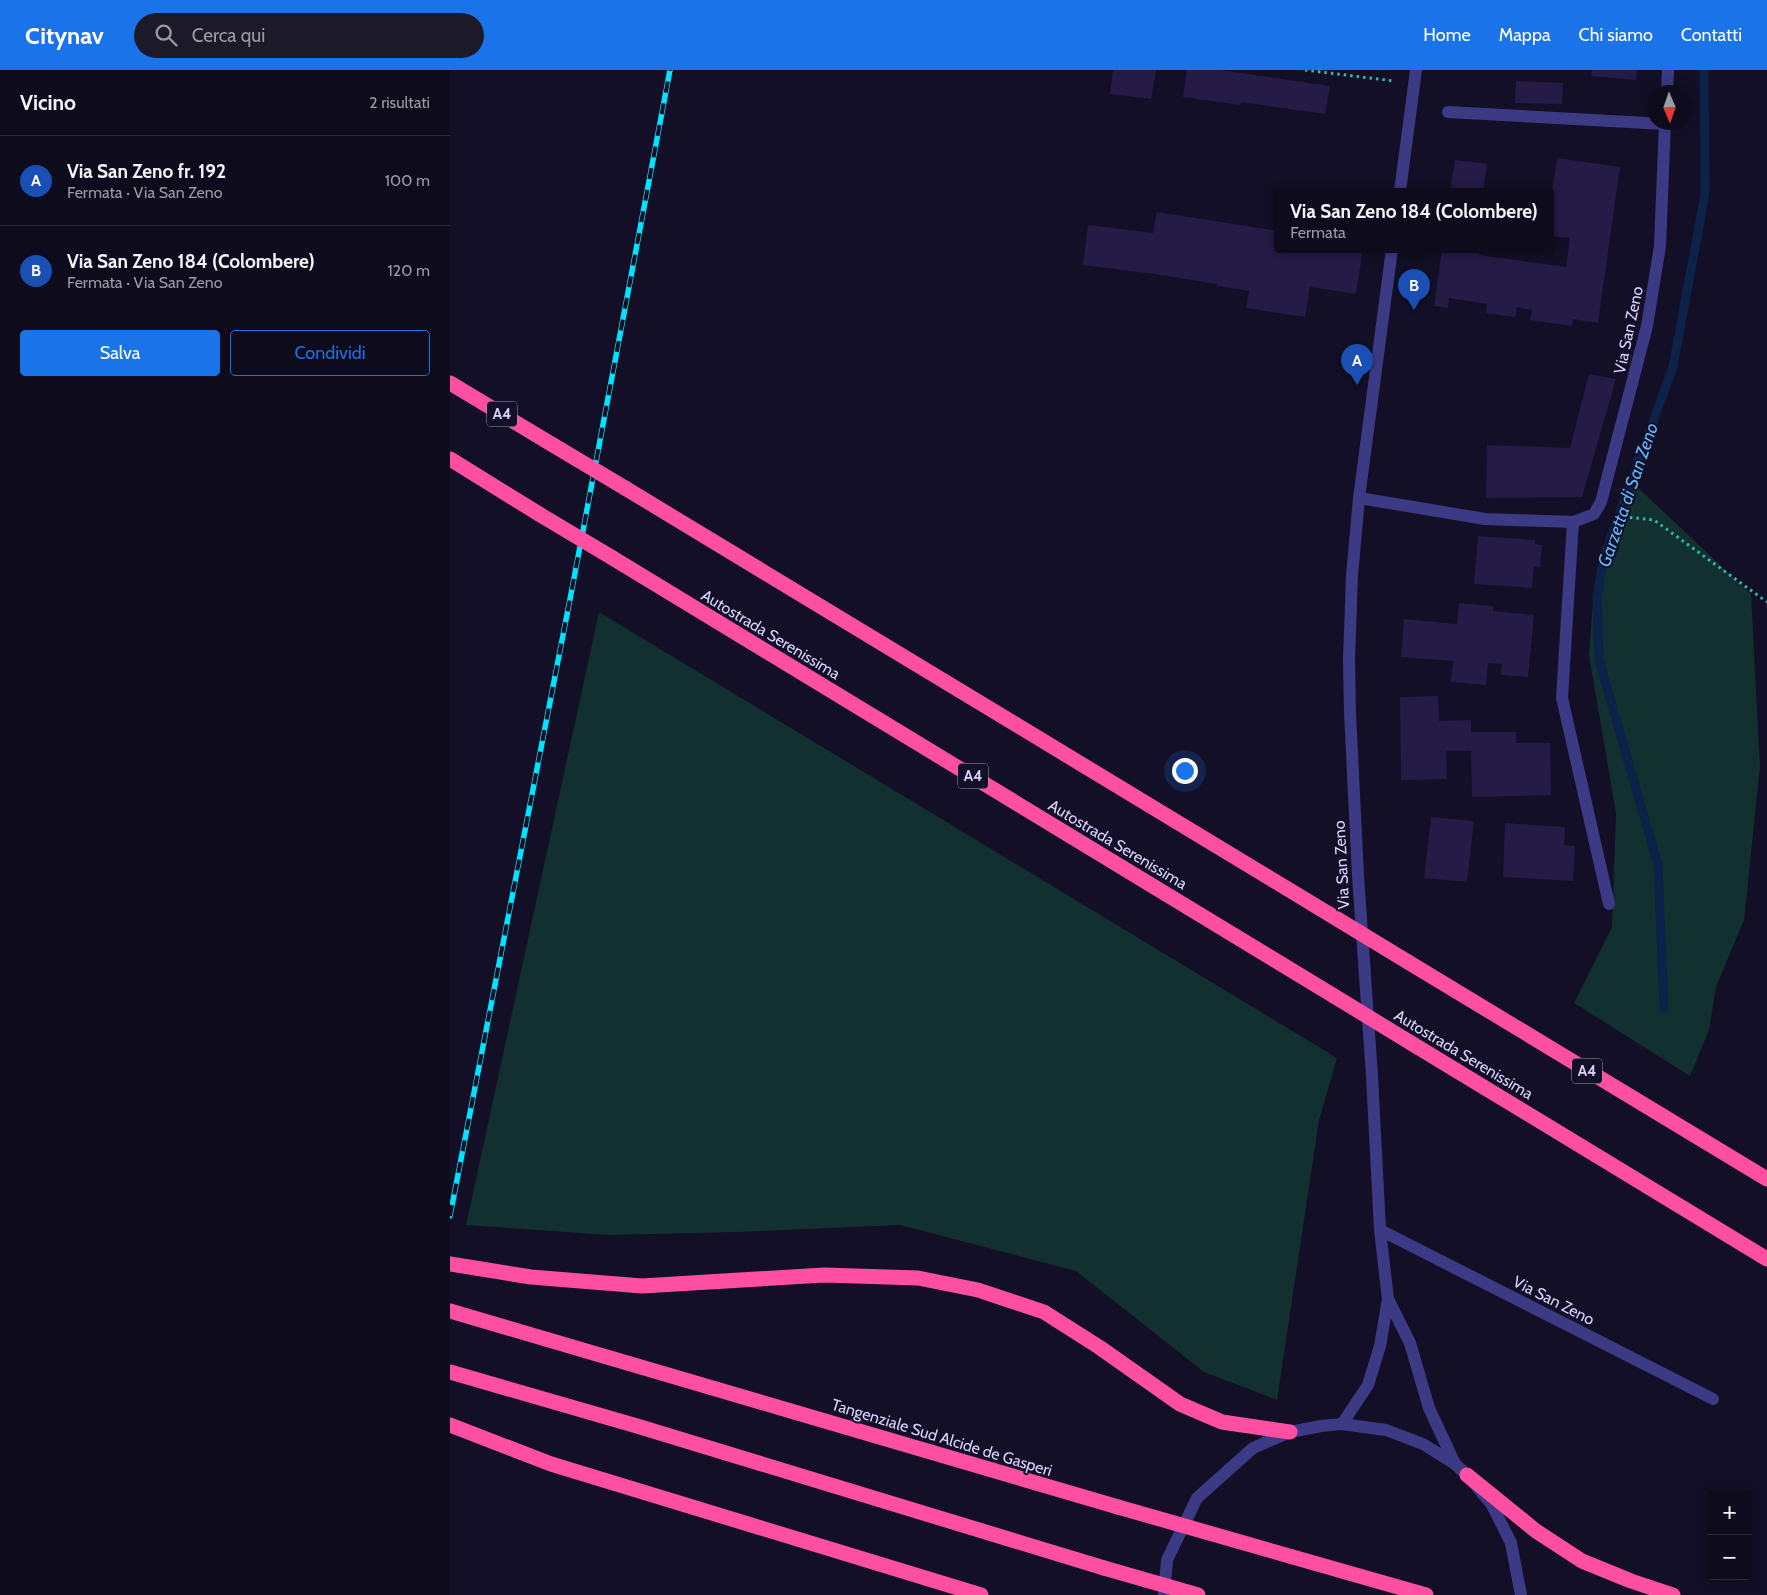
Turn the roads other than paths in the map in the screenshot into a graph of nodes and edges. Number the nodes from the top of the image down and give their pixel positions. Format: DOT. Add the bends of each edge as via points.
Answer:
graph roads {
  1 [pos="1668,70"];
  2 [pos="1416,76"];
  3 [pos="1667,85"];
  4 [pos="1448,112"];
  5 [pos="1647,122"];
  6 [pos="1665,130"];
  7 [pos="1400,188"];
  8 [pos="1391,253"];
  9 [pos="450,383"];
  10 [pos="450,459"];
  11 [pos="1359,498"];
  12 [pos="1573,522"];
  13 [pos="1609,904"];
  14 [pos="1767,1179"];
  15 [pos="1380,1230"];
  16 [pos="1767,1259"];
  17 [pos="453,1265"];
  18 [pos="1388,1299"];
  19 [pos="450,1311"];
  20 [pos="450,1372"];
  21 [pos="1714,1399"];
  22 [pos="1342,1424"];
  23 [pos="450,1425"];
  24 [pos="1290,1432"];
  25 [pos="1455,1464"];
  26 [pos="1467,1475"];
  27 [pos="981,1595"];
  28 [pos="1164,1595"];
  29 [pos="1198,1595"];
  30 [pos="1426,1595"];
  31 [pos="1521,1595"];
  32 [pos="1673,1595"];
  1 -- 3 [label="street"];
  2 -- 7 [label="street"];
  4 -- 5 [label="street, Via San Zeno"];
  6 -- 12 [label="street, Via San Zeno" via="1660,246 1648,326 1601,502 1594,514"];
  8 -- 11 [label="street, Via San Zeno"];
  9 -- 14 [label="highway, A4, bridge"];
  10 -- 16 [label="highway, Autostrada Serenissima / A4, bridge"];
  11 -- 12 [label="street" via="1485,519"];
  11 -- 15 [label="street, Via San Zeno" via="1352,576 1350,712"];
  12 -- 13 [label="street" via="1562,698"];
  15 -- 18 [label="street, Via San Zeno"];
  15 -- 21 [label="street, Via San Zeno"];
  17 -- 24 [label="highway" via="532,1277 642,1286 824,1274 918,1278 978,1290 1044,1312 1180,1404 1222,1422"];
  18 -- 22 [label="street, Via San Zeno" via="1380,1346 1368,1386"];
  18 -- 25 [label="street, Via San Zeno" via="1410,1344 1429,1408"];
  19 -- 30 [label="highway, Tangenziale Sud Alcide de Gasperi, bridge"];
  20 -- 29 [label="highway, bridge"];
  22 -- 24 [label="street, Via San Zeno"];
  22 -- 25 [label="street, Via San Zeno" via="1386,1430 1423,1444"];
  23 -- 27 [label="highway" via="551,1464"];
  24 -- 28 [label="street, Via San Zeno" via="1253,1448 1196,1498 1168,1560"];
  25 -- 26 [label="street, Via San Zeno"];
  26 -- 31 [label="street, Via San Zeno" via="1492,1505 1511,1543"];
  26 -- 32 [label="highway" via="1536,1531 1582,1561 1630,1582"];
}
